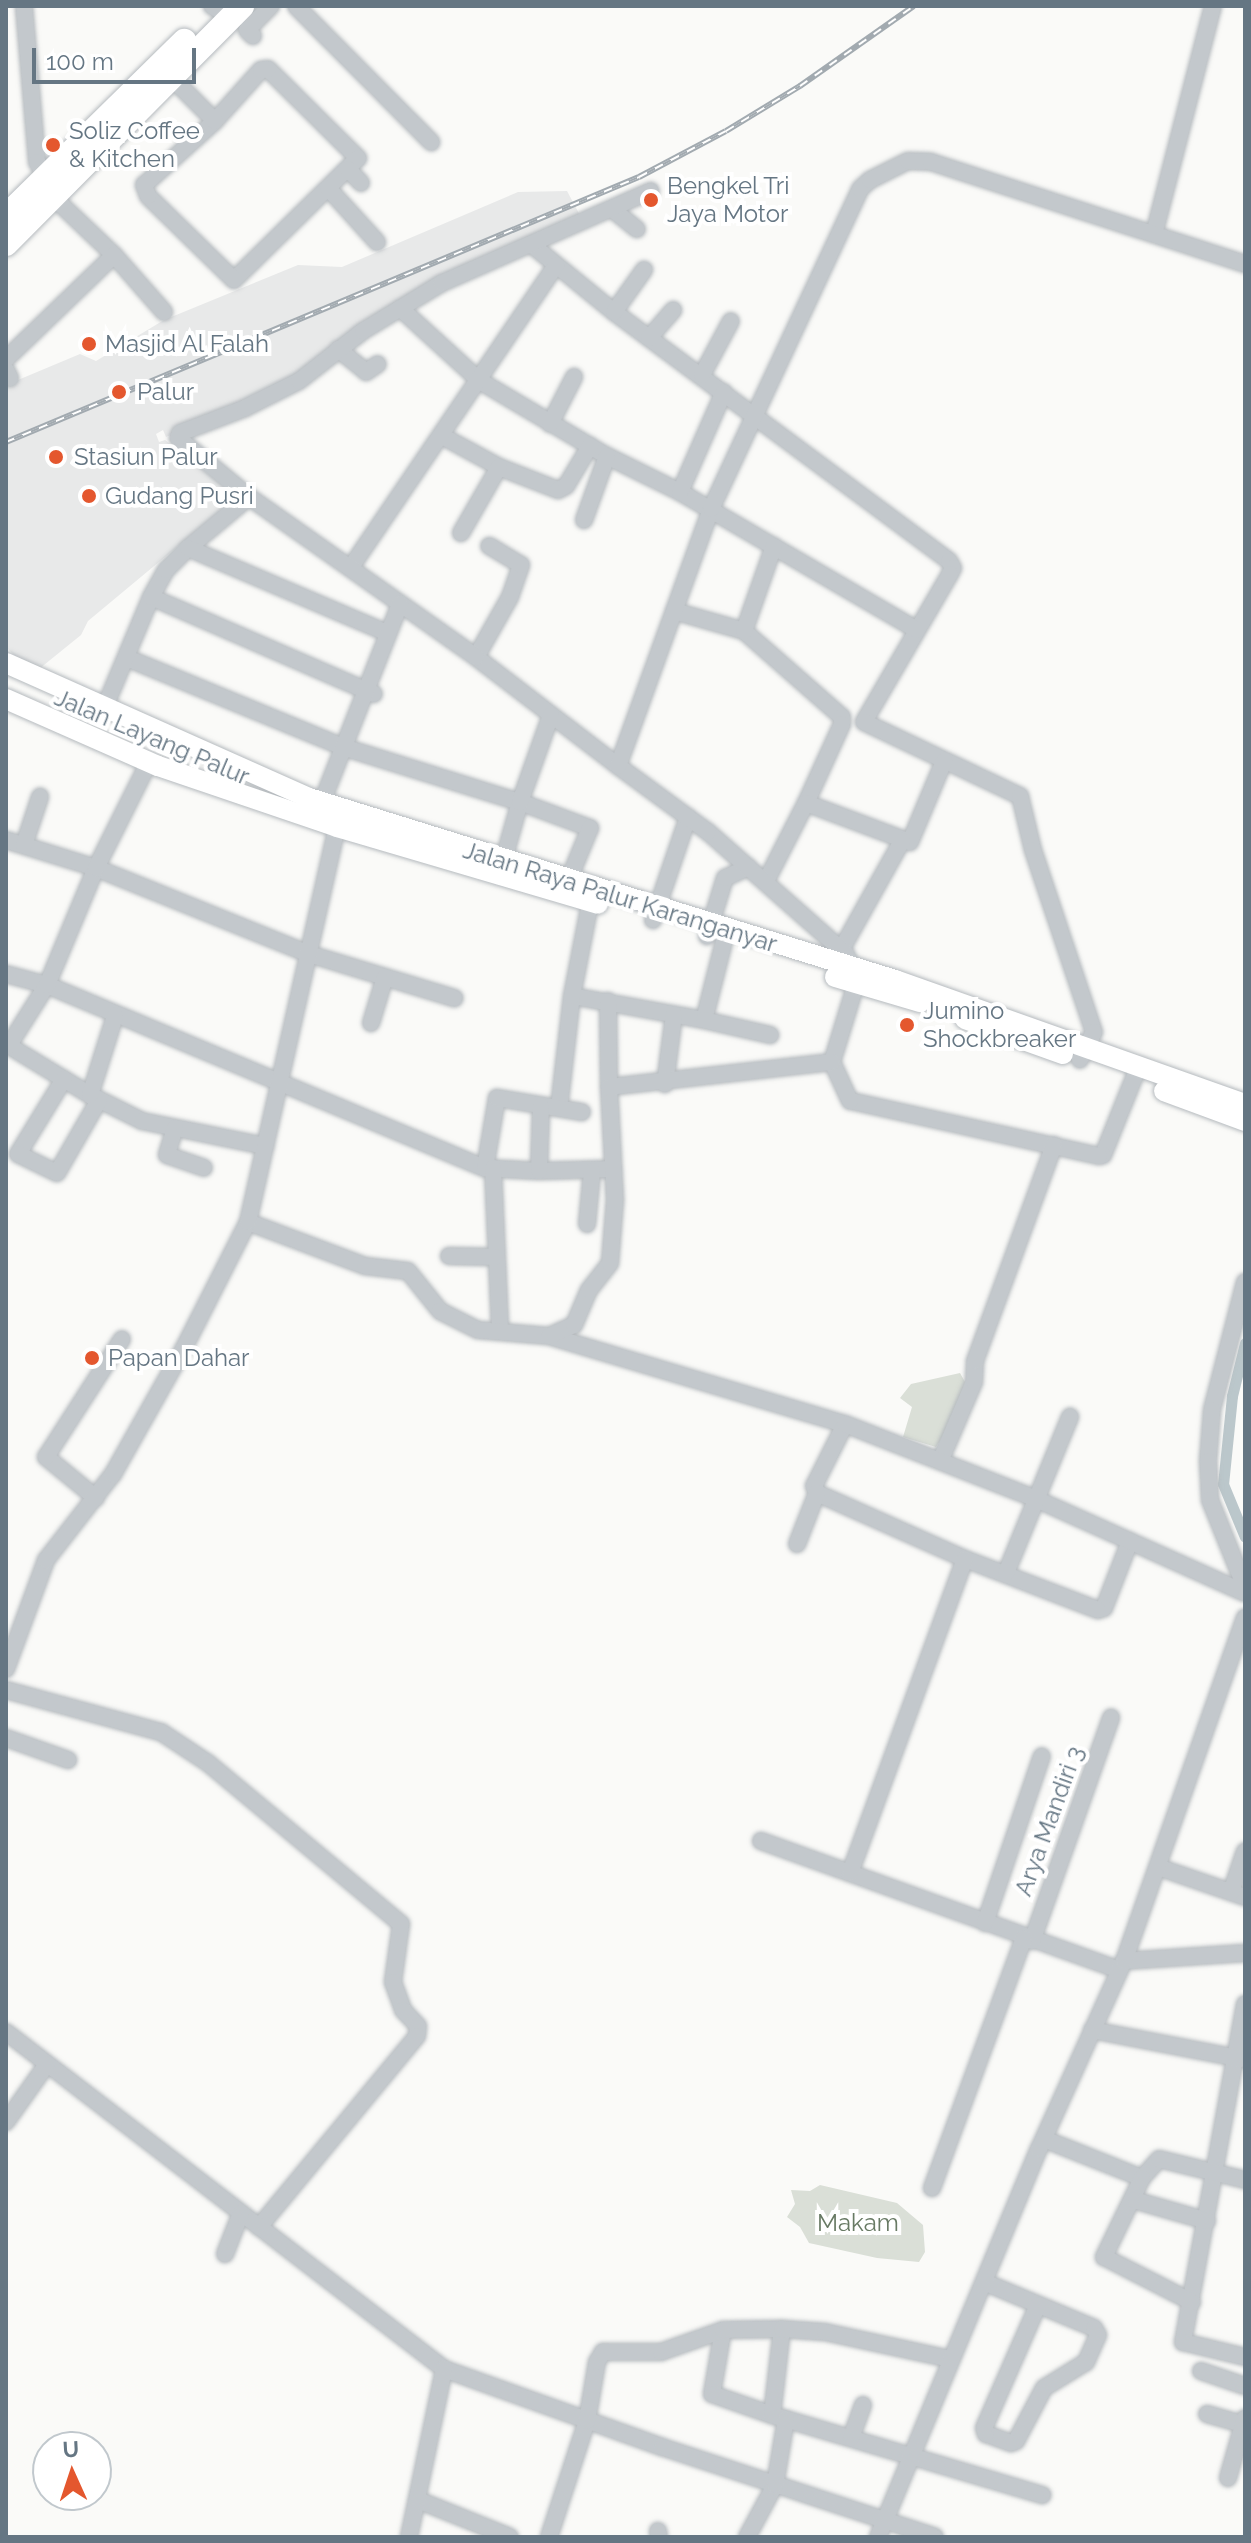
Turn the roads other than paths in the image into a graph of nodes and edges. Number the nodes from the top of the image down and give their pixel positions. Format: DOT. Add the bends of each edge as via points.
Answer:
graph roads {
  1 [pos="24,6"];
  2 [pos="242,6"];
  3 [pos="271,6"];
  4 [pos="296,6"];
  5 [pos="1213,6"];
  6 [pos="216,7"];
  7 [pos="253,36"];
  8 [pos="171,77"];
  9 [pos="215,121"];
  10 [pos="431,142"];
  11 [pos="348,169"];
  12 [pos="361,183"];
  13 [pos="48,186"];
  14 [pos="328,188"];
  15 [pos="651,191"];
  16 [pos="612,209"];
  17 [pos="6,216"];
  18 [pos="637,229"];
  19 [pos="1154,234"];
  20 [pos="377,242"];
  21 [pos="6,244"];
  22 [pos="532,245"];
  23 [pos="114,255"];
  24 [pos="1245,264"];
  25 [pos="556,265"];
  26 [pos="644,270"];
  27 [pos="400,308"];
  28 [pos="673,310"];
  29 [pos="164,312"];
  30 [pos="614,312"];
  31 [pos="731,321"];
  32 [pos="649,338"];
  33 [pos="338,349"];
  34 [pos="6,359"];
  35 [pos="378,364"];
  36 [pos="702,375"];
  37 [pos="574,377"];
  38 [pos="480,381"];
  39 [pos="724,392"];
  40 [pos="754,414"];
  41 [pos="550,424"];
  42 [pos="442,436"];
  43 [pos="590,446"];
  44 [pos="607,456"];
  45 [pos="499,467"];
  46 [pos="680,492"];
  47 [pos="249,497"];
  48 [pos="711,509"];
  49 [pos="584,520"];
  50 [pos="461,533"];
  51 [pos="489,546"];
  52 [pos="774,546"];
  53 [pos="188,548"];
  54 [pos="351,567"];
  55 [pos="151,597"];
  56 [pos="404,607"];
  57 [pos="674,611"];
  58 [pos="917,630"];
  59 [pos="744,631"];
  60 [pos="387,633"];
  61 [pos="476,657"];
  62 [pos="127,658"];
  63 [pos="6,663"];
  64 [pos="6,672"];
  65 [pos="6,684"];
  66 [pos="370,692"];
  67 [pos="6,699"];
  68 [pos="104,709"];
  69 [pos="551,715"];
  70 [pos="348,749"];
  71 [pos="185,758"];
  72 [pos="944,761"];
  73 [pos="149,762"];
  74 [pos="618,766"];
  75 [pos="40,797"];
  76 [pos="520,802"];
  77 [pos="295,803"];
  78 [pos="806,803"];
  79 [pos="328,804"];
  80 [pos="688,817"];
  81 [pos="337,827"];
  82 [pos="6,840"];
  83 [pos="902,841"];
  84 [pos="24,845"];
  85 [pos="749,867"];
  86 [pos="96,868"];
  87 [pos="502,868"];
  88 [pos="766,881"];
  89 [pos="566,887"];
  90 [pos="590,895"];
  91 [pos="655,914"];
  92 [pos="717,933"];
  93 [pos="841,950"];
  94 [pos="309,954"];
  95 [pos="6,974"];
  96 [pos="385,977"];
  97 [pos="856,978"];
  98 [pos="47,985"];
  99 [pos="572,996"];
  100 [pos="454,998"];
  101 [pos="608,1001"];
  102 [pos="674,1015"];
  103 [pos="115,1016"];
  104 [pos="704,1020"];
  105 [pos="371,1023"];
  106 [pos="770,1035"];
  107 [pos="8,1044"];
  108 [pos="1083,1054"];
  109 [pos="832,1062"];
  110 [pos="1136,1074"];
  111 [pos="64,1079"];
  112 [pos="280,1084"];
  113 [pos="665,1084"];
  114 [pos="609,1087"];
  115 [pos="94,1098"];
  116 [pos="1245,1104"];
  117 [pos="541,1106"];
  118 [pos="559,1108"];
  119 [pos="582,1112"];
  120 [pos="1245,1121"];
  121 [pos="175,1128"];
  122 [pos="1054,1145"];
  123 [pos="265,1146"];
  124 [pos="204,1168"];
  125 [pos="489,1168"];
  126 [pos="613,1169"];
  127 [pos="539,1171"];
  128 [pos="592,1171"];
  129 [pos="248,1222"];
  130 [pos="587,1224"];
  131 [pos="449,1256"];
  132 [pos="495,1257"];
  133 [pos="1245,1282"];
  134 [pos="500,1330"];
  135 [pos="549,1336"];
  136 [pos="122,1339"];
  137 [pos="1070,1417"];
  138 [pos="845,1424"];
  139 [pos="941,1459"];
  140 [pos="817,1493"];
  141 [pos="96,1498"];
  142 [pos="1036,1499"];
  143 [pos="1130,1541"];
  144 [pos="797,1544"];
  145 [pos="965,1559"];
  146 [pos="1006,1573"];
  147 [pos="1245,1590"];
  148 [pos="1245,1618"];
  149 [pos="6,1669"];
  150 [pos="6,1690"];
  151 [pos="1111,1718"];
  152 [pos="6,1738"];
  153 [pos="1042,1756"];
  154 [pos="68,1760"];
  155 [pos="761,1841"];
  156 [pos="1245,1851"];
  157 [pos="1158,1867"];
  158 [pos="850,1873"];
  159 [pos="1238,1894"];
  160 [pos="985,1923"];
  161 [pos="1028,1939"];
  162 [pos="1245,1953"];
  163 [pos="1121,1966"];
  164 [pos="1245,2004"];
  165 [pos="1092,2030"];
  166 [pos="6,2032"];
  167 [pos="1240,2059"];
  168 [pos="47,2064"];
  169 [pos="6,2122"];
  170 [pos="1044,2139"];
  171 [pos="1217,2171"];
  172 [pos="1142,2178"];
  173 [pos="1245,2180"];
  174 [pos="932,2188"];
  175 [pos="1134,2200"];
  176 [pos="241,2213"];
  177 [pos="1207,2221"];
  178 [pos="259,2227"];
  179 [pos="225,2254"];
  180 [pos="984,2282"];
  181 [pos="1192,2302"];
  182 [pos="1038,2305"];
  183 [pos="782,2329"];
  184 [pos="723,2330"];
  185 [pos="1245,2357"];
  186 [pos="950,2359"];
  187 [pos="444,2369"];
  188 [pos="1201,2371"];
  189 [pos="1245,2386"];
  190 [pos="863,2405"];
  191 [pos="1207,2414"];
  192 [pos="779,2417"];
  193 [pos="587,2421"];
  194 [pos="1243,2421"];
  195 [pos="851,2438"];
  196 [pos="911,2455"];
  197 [pos="1228,2478"];
  198 [pos="775,2485"];
  199 [pos="1042,2495"];
  200 [pos="418,2500"];
  201 [pos="884,2520"];
  202 [pos="409,2537"];
  203 [pos="510,2537"];
  204 [pos="549,2537"];
  205 [pos="747,2537"];
  206 [pos="878,2537"];
  207 [pos="935,2537"];
  1 -- 13 [label="street" via="37,162"];
  2 -- 8 [label="highway"];
  3 -- 7 [label="street" via="248,29"];
  4 -- 10 [label="street"];
  5 -- 19 [label="street"];
  6 -- 13 [label="highway"];
  8 -- 9 [label="street"];
  8 -- 13 [label="highway"];
  9 -- 11 [label="street" via="261,70 271,70 358,155"];
  9 -- 14 [label="street" via="144,188 234,280"];
  11 -- 12 [label="street"];
  11 -- 14 [label="street"];
  13 -- 17 [label="highway"];
  13 -- 21 [label="highway"];
  13 -- 23 [label="street"];
  14 -- 20 [label="street"];
  15 -- 16 [label="street"];
  16 -- 18 [label="street"];
  16 -- 22 [label="street"];
  19 -- 24 [label="street"];
  19 -- 40 [label="street" via="931,162 908,161 885,170 860,189"];
  22 -- 25 [label="street"];
  22 -- 27 [label="street" via="442,283"];
  23 -- 29 [label="street"];
  23 -- 34 [label="street"];
  25 -- 30 [label="street"];
  25 -- 38 [label="street"];
  26 -- 30 [label="street"];
  27 -- 33 [label="street"];
  27 -- 38 [label="street"];
  28 -- 32 [label="street"];
  30 -- 32 [label="street"];
  31 -- 36 [label="street"];
  32 -- 36 [label="street"];
  33 -- 35 [label="street" via="366,372"];
  33 -- 47 [label="street" via="299,381 178,436 180,443"];
  36 -- 39 [label="street"];
  37 -- 41 [label="street"];
  38 -- 41 [label="street"];
  38 -- 42 [label="street"];
  39 -- 40 [label="street"];
  39 -- 46 [label="street"];
  40 -- 48 [label="street"];
  40 -- 58 [label="street" via="949,561 953,568"];
  41 -- 43 [label="street"];
  42 -- 45 [label="street"];
  42 -- 54 [label="street"];
  43 -- 44 [label="street"];
  43 -- 45 [label="street" via="562,490"];
  44 -- 46 [label="street"];
  44 -- 49 [label="street"];
  45 -- 50 [label="street"];
  46 -- 48 [label="street"];
  47 -- 53 [label="street"];
  47 -- 54 [label="street"];
  48 -- 52 [label="street"];
  48 -- 57 [label="street"];
  51 -- 61 [label="street" via="521,565 510,597"];
  52 -- 58 [label="street"];
  52 -- 59 [label="street"];
  53 -- 55 [label="street" via="166,570"];
  53 -- 60 [label="street"];
  54 -- 56 [label="street"];
  55 -- 62 [label="street"];
  55 -- 66 [label="street"];
  56 -- 60 [label="street"];
  56 -- 61 [label="street"];
  56 -- 66 [label="street"];
  57 -- 59 [label="street"];
  57 -- 74 [label="street"];
  58 -- 72 [label="street" via="864,722"];
  59 -- 78 [label="street" via="842,717"];
  60 -- 66 [label="street"];
  61 -- 69 [label="street"];
  62 -- 68 [label="street"];
  62 -- 70 [label="street"];
  63 -- 68 [label="main road, Jalan Raya Palur Karanganyar"];
  64 -- 71 [label="main road, Jalan Layang Palur"];
  65 -- 71 [label="main road, Jalan Layang Palur" via="50,707"];
  66 -- 70 [label="street"];
  67 -- 73 [label="main road, Jalan Raya Palur Karanganyar"];
  68 -- 77 [label="main road, Jalan Raya Palur Karanganyar"];
  69 -- 74 [label="street"];
  69 -- 76 [label="street"];
  70 -- 76 [label="street"];
  70 -- 79 [label="street"];
  71 -- 77 [label="main road, Jalan Layang Palur" via="271,799"];
  72 -- 83 [label="street" via="911,841"];
  72 -- 108 [label="street" via="1020,796 1094,1032"];
  73 -- 77 [label="main road, Jalan Raya Palur Karanganyar"];
  73 -- 86 [label="street"];
  74 -- 80 [label="street"];
  75 -- 84 [label="street"];
  76 -- 87 [label="street"];
  76 -- 89 [label="street" via="590,828"];
  77 -- 79 [label="main road, Jalan Raya Palur Karanganyar"];
  77 -- 81 [label="main road, Jalan Raya Palur Karanganyar"];
  78 -- 83 [label="street"];
  78 -- 88 [label="street"];
  79 -- 87 [label="main road, Jalan Raya Palur Karanganyar"];
  80 -- 85 [label="street"];
  80 -- 91 [label="street"];
  81 -- 87 [label="main road, Jalan Raya Palur Karanganyar"];
  81 -- 94 [label="street"];
  82 -- 84 [label="street"];
  83 -- 93 [label="street"];
  84 -- 86 [label="street"];
  85 -- 88 [label="street"];
  85 -- 92 [label="street" via="725,878"];
  86 -- 94 [label="street"];
  86 -- 98 [label="street"];
  87 -- 89 [label="main road, Jalan Raya Palur Karanganyar"];
  88 -- 93 [label="street"];
  89 -- 90 [label="main road, Jalan Raya Palur Karanganyar"];
  90 -- 91 [label="main road, Jalan Raya Palur Karanganyar"];
  90 -- 99 [label="street"];
  91 -- 92 [label="main road, Jalan Raya Palur Karanganyar"];
  92 -- 97 [label="main road, Jalan Raya Palur Karanganyar"];
  92 -- 104 [label="street"];
  93 -- 97 [label="street"];
  94 -- 96 [label="street"];
  94 -- 112 [label="street"];
  95 -- 98 [label="street"];
  96 -- 100 [label="street"];
  96 -- 105 [label="street"];
  97 -- 108 [label="main road, Jalan Raya Palur Karanganyar"];
  97 -- 109 [label="street"];
  98 -- 103 [label="street"];
  98 -- 107 [label="street"];
  99 -- 101 [label="street"];
  99 -- 118 [label="street"];
  101 -- 102 [label="street"];
  101 -- 114 [label="street"];
  102 -- 104 [label="street"];
  102 -- 113 [label="street"];
  103 -- 112 [label="street"];
  103 -- 115 [label="street"];
  104 -- 106 [label="street"];
  107 -- 111 [label="street"];
  108 -- 110 [label="main road, Jalan Raya Palur Karanganyar"];
  109 -- 113 [label="street"];
  109 -- 122 [label="street" via="846,1096 856,1103"];
  110 -- 116 [label="main road, Jalan Raya Palur Karanganyar"];
  110 -- 120 [label="main road, Jalan Raya Palur Karanganyar"];
  110 -- 122 [label="street" via="1102,1156"];
  111 -- 115 [label="street"];
  111 -- 115 [label="street" via="18,1154 57,1173"];
  112 -- 123 [label="street"];
  112 -- 125 [label="street"];
  113 -- 114 [label="street"];
  114 -- 126 [label="street"];
  115 -- 121 [label="street" via="142,1121"];
  117 -- 118 [label="street"];
  117 -- 125 [label="street" via="497,1098"];
  117 -- 127 [label="street"];
  118 -- 119 [label="street"];
  121 -- 123 [label="street"];
  121 -- 124 [label="street" via="167,1155"];
  122 -- 139 [label="street" via="975,1361 974,1382"];
  123 -- 129 [label="street"];
  125 -- 127 [label="street"];
  125 -- 132 [label="street"];
  126 -- 128 [label="street"];
  126 -- 135 [label="street" via="609,1266 589,1290 574,1325"];
  127 -- 128 [label="street"];
  128 -- 130 [label="street"];
  129 -- 134 [label="street" via="365,1266 408,1271 445,1315 478,1330"];
  129 -- 141 [label="street" via="184,1348"];
  131 -- 132 [label="street"];
  132 -- 134 [label="street"];
  133 -- 147 [label="street" via="1212,1410 1208,1461 1210,1500"];
  134 -- 135 [label="street"];
  135 -- 138 [label="street"];
  136 -- 141 [label="street" via="46,1457"];
  137 -- 142 [label="street"];
  138 -- 139 [label="street"];
  138 -- 140 [label="street" via="814,1486"];
  139 -- 142 [label="street"];
  140 -- 144 [label="street"];
  140 -- 145 [label="street"];
  141 -- 149 [label="street" via="46,1560"];
  142 -- 143 [label="street"];
  142 -- 146 [label="street"];
  143 -- 146 [label="street" via="1101,1610"];
  143 -- 147 [label="street"];
  145 -- 146 [label="street"];
  145 -- 158 [label="street"];
  148 -- 157 [label="street"];
  150 -- 178 [label="street" via="161,1732 208,1763 401,1924 393,1982 403,2010 417,2023 417,2036"];
  151 -- 161 [label="street, Arya Mandiri 3"];
  152 -- 154 [label="street"];
  153 -- 160 [label="street"];
  155 -- 158 [label="street"];
  156 -- 159 [label="street"];
  157 -- 159 [label="street"];
  157 -- 163 [label="street"];
  158 -- 160 [label="street"];
  160 -- 161 [label="street"];
  161 -- 163 [label="street"];
  161 -- 174 [label="street, Arya Mandiri 3"];
  162 -- 163 [label="street"];
  163 -- 165 [label="street"];
  164 -- 167 [label="street"];
  165 -- 167 [label="street"];
  165 -- 170 [label="street"];
  166 -- 168 [label="street"];
  167 -- 171 [label="street"];
  168 -- 169 [label="street"];
  168 -- 176 [label="street"];
  170 -- 172 [label="street"];
  170 -- 180 [label="street"];
  171 -- 172 [label="street" via="1157,2159"];
  171 -- 173 [label="street"];
  171 -- 177 [label="street"];
  172 -- 175 [label="street"];
  175 -- 177 [label="street"];
  175 -- 181 [label="street" via="1104,2257"];
  176 -- 178 [label="street"];
  176 -- 179 [label="street"];
  177 -- 181 [label="street"];
  178 -- 187 [label="street"];
  180 -- 182 [label="street"];
  180 -- 186 [label="street"];
  181 -- 185 [label="street" via="1183,2342"];
  182 -- 182 [label="street" via="1094,2328 1098,2339 1086,2362 1044,2388 1011,2443 986,2434 984,2428"];
  183 -- 184 [label="street"];
  183 -- 186 [label="street" via="825,2332"];
  183 -- 192 [label="street"];
  184 -- 192 [label="street" via="710,2391"];
  184 -- 193 [label="street" via="670,2351 603,2352"];
  186 -- 196 [label="street"];
  187 -- 193 [label="street"];
  187 -- 200 [label="street"];
  188 -- 189 [label="street"];
  190 -- 195 [label="street"];
  191 -- 194 [label="street"];
  192 -- 195 [label="street"];
  192 -- 198 [label="street"];
  193 -- 198 [label="street"];
  193 -- 204 [label="street"];
  194 -- 197 [label="street"];
  195 -- 196 [label="street"];
  196 -- 199 [label="street"];
  196 -- 201 [label="street"];
  198 -- 201 [label="street"];
  198 -- 205 [label="street"];
  200 -- 202 [label="street"];
  200 -- 203 [label="street"];
  201 -- 206 [label="street"];
  201 -- 207 [label="street"];
}
